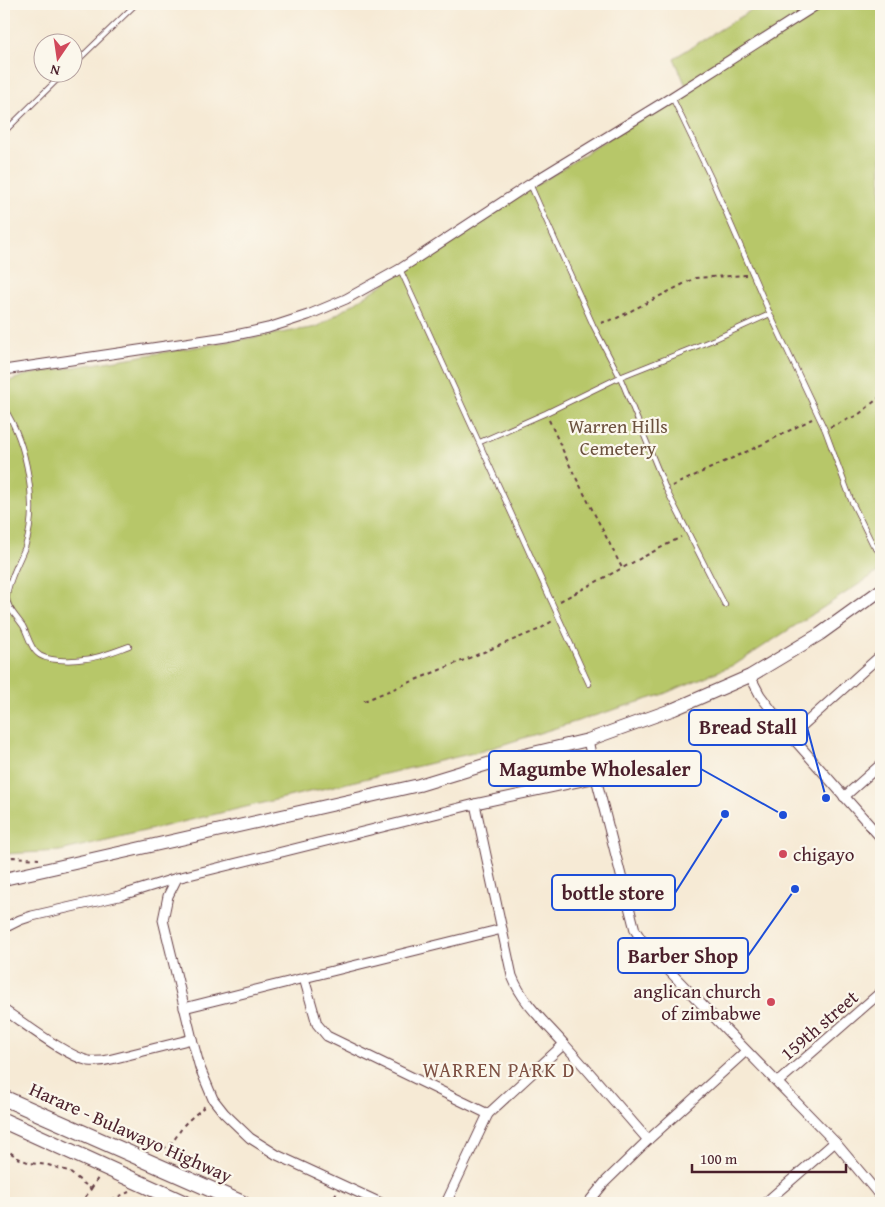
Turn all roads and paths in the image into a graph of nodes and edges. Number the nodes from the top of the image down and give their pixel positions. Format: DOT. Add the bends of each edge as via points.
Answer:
graph roads {
  1 [pos="136,4"];
  2 [pos="818,4"];
  3 [pos="82,56"];
  4 [pos="55,82"];
  5 [pos="672,98"];
  6 [pos="4,132"];
  7 [pos="530,184"];
  8 [pos="881,262"];
  9 [pos="400,269"];
  10 [pos="753,275"];
  11 [pos="881,292"];
  12 [pos="770,314"];
  13 [pos="593,325"];
  14 [pos="4,370"];
  15 [pos="620,377"];
  16 [pos="881,396"];
  17 [pos="4,408"];
  18 [pos="546,413"];
  19 [pos="818,416"];
  20 [pos="825,430"];
  21 [pos="480,442"];
  22 [pos="666,489"];
  23 [pos="688,533"];
  24 [pos="881,554"];
  25 [pos="622,568"];
  26 [pos="881,590"];
  27 [pos="552,605"];
  28 [pos="725,605"];
  29 [pos="558,618"];
  30 [pos="129,646"];
  31 [pos="881,655"];
  32 [pos="750,676"];
  33 [pos="589,684"];
  34 [pos="364,701"];
  35 [pos="791,736"];
  36 [pos="588,740"];
  37 [pos="881,764"];
  38 [pos="596,778"];
  39 [pos="844,797"];
  40 [pos="475,804"];
  41 [pos="881,838"];
  42 [pos="4,859"];
  43 [pos="60,866"];
  44 [pos="177,878"];
  45 [pos="4,879"];
  46 [pos="4,928"];
  47 [pos="502,928"];
  48 [pos="304,978"];
  49 [pos="881,992"];
  50 [pos="184,1008"];
  51 [pos="4,1010"];
  52 [pos="192,1038"];
  53 [pos="564,1044"];
  54 [pos="746,1051"];
  55 [pos="778,1082"];
  56 [pos="4,1098"];
  57 [pos="213,1099"];
  58 [pos="488,1114"];
  59 [pos="4,1121"];
  60 [pos="648,1140"];
  61 [pos="835,1142"];
  62 [pos="4,1148"];
  63 [pos="135,1155"];
  64 [pos="142,1184"];
  65 [pos="340,1186"];
  66 [pos="881,1197"];
  67 [pos="81,1203"];
  68 [pos="104,1203"];
  69 [pos="184,1203"];
  70 [pos="242,1203"];
  71 [pos="330,1203"];
  72 [pos="381,1203"];
  73 [pos="446,1203"];
  74 [pos="588,1203"];
  75 [pos="765,1203"];
  1 -- 3 [label="lane"];
  2 -- 5 [label="street"];
  4 -- 6 [label="lane"];
  5 -- 7 [label="street"];
  5 -- 10 [label="lane"];
  7 -- 9 [label="street"];
  7 -- 13 [label="lane"];
  8 -- 11 [label="path"];
  9 -- 14 [label="street" via="346,299 268,328"];
  9 -- 21 [label="lane"];
  10 -- 12 [label="lane"];
  10 -- 13 [label="path" via="694,278 617,318"];
  12 -- 15 [label="lane"];
  12 -- 19 [label="lane"];
  13 -- 15 [label="lane"];
  15 -- 18 [label="lane"];
  15 -- 22 [label="lane"];
  16 -- 20 [label="path" via="858,415"];
  17 -- 30 [label="lane" via="25,455 30,504 26,545 7,596 9,606 37,654 43,657 86,660"];
  18 -- 21 [label="lane"];
  18 -- 25 [label="path"];
  19 -- 20 [label="lane"];
  19 -- 22 [label="path"];
  20 -- 24 [label="lane" via="851,500 873,545"];
  21 -- 27 [label="lane"];
  22 -- 23 [label="lane"];
  23 -- 25 [label="path"];
  23 -- 28 [label="lane"];
  25 -- 27 [label="path"];
  26 -- 32 [label="street" via="820,634"];
  27 -- 29 [label="lane"];
  29 -- 33 [label="lane"];
  29 -- 34 [label="path" via="540,629"];
  31 -- 35 [label="street"];
  32 -- 35 [label="street"];
  32 -- 36 [label="street" via="674,709"];
  35 -- 39 [label="street"];
  36 -- 38 [label="street"];
  36 -- 43 [label="street" via="419,784"];
  37 -- 39 [label="street"];
  38 -- 40 [label="street"];
  38 -- 54 [label="street" via="638,937"];
  39 -- 41 [label="street"];
  40 -- 44 [label="street"];
  40 -- 47 [label="street"];
  42 -- 43 [label="path" via="46,859"];
  43 -- 45 [label="street"];
  44 -- 46 [label="street" via="119,896 32,916"];
  44 -- 50 [label="street" via="168,896 163,920"];
  47 -- 48 [label="street"];
  47 -- 53 [label="street" via="516,988 528,1006"];
  48 -- 50 [label="street"];
  48 -- 58 [label="street" via="317,1024 327,1036"];
  49 -- 55 [label="street, 159th street"];
  50 -- 52 [label="street"];
  51 -- 52 [label="street" via="75,1056 89,1061 100,1062"];
  52 -- 57 [label="street"];
  53 -- 58 [label="street"];
  53 -- 60 [label="street"];
  54 -- 55 [label="street"];
  54 -- 60 [label="street"];
  55 -- 61 [label="street"];
  56 -- 63 [label="highway, Harare - Bulawayo Highway"];
  57 -- 63 [label="path" via="166,1148"];
  57 -- 65 [label="street" via="250,1138"];
  58 -- 73 [label="street"];
  59 -- 64 [label="highway"];
  60 -- 74 [label="street"];
  61 -- 66 [label="street"];
  61 -- 75 [label="street"];
  62 -- 67 [label="path" via="30,1163 68,1170 91,1189"];
  63 -- 70 [label="highway, Harare - Bulawayo Highway"];
  64 -- 68 [label="path"];
  64 -- 69 [label="highway"];
  65 -- 71 [label="path"];
  65 -- 72 [label="street"];
}
